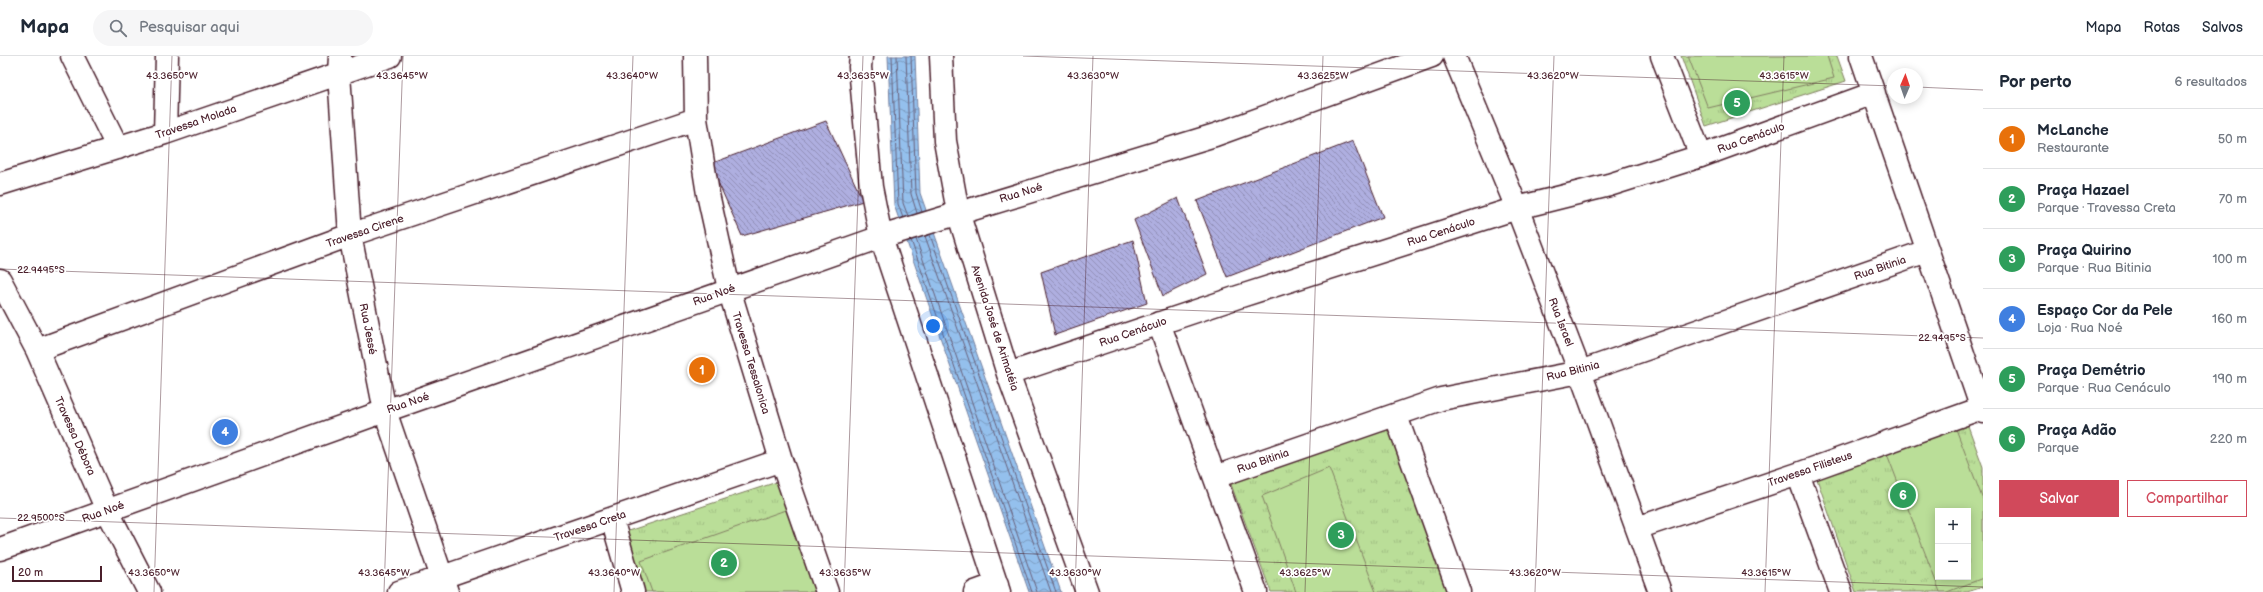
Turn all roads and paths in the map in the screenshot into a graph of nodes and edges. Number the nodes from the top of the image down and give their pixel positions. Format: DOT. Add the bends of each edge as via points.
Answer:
graph roads {
  1 [pos="72,56"];
  2 [pos="167,56"];
  3 [pos="390,56"];
  4 [pos="695,56"];
  5 [pos="861,56"];
  6 [pos="941,56"];
  7 [pos="1432,56"];
  8 [pos="1454,56"];
  9 [pos="1662,56"];
  10 [pos="1861,56"];
  11 [pos="340,65"];
  12 [pos="1874,93"];
  13 [pos="696,119"];
  14 [pos="164,133"];
  15 [pos="118,148"];
  16 [pos="1701,156"];
  17 [pos="0,184"];
  18 [pos="1517,208"];
  19 [pos="953,214"];
  20 [pos="350,235"];
  21 [pos="885,236"];
  22 [pos="1927,251"];
  23 [pos="0,280"];
  24 [pos="729,289"];
  25 [pos="1158,323"];
  26 [pos="37,350"];
  27 [pos="1580,372"];
  28 [pos="1008,374"];
  29 [pos="1982,410"];
  30 [pos="385,411"];
  31 [pos="1396,416"];
  32 [pos="781,460"];
  33 [pos="1798,474"];
  34 [pos="1215,477"];
  35 [pos="107,510"];
  36 [pos="612,519"];
  37 [pos="1637,528"];
  38 [pos="0,549"];
  39 [pos="444,585"];
  40 [pos="998,588"];
  41 [pos="149,592"];
  42 [pos="399,592"];
  43 [pos="633,592"];
  44 [pos="827,592"];
  45 [pos="975,592"];
  46 [pos="1087,592"];
  47 [pos="1256,592"];
  48 [pos="1459,592"];
  49 [pos="1660,592"];
  50 [pos="1841,592"];
  1 -- 15 [label="street"];
  2 -- 14 [label="street"];
  3 -- 11 [label="street, Travessa Molada"];
  4 -- 13 [label="street, Travessa Tessalonica"];
  5 -- 21 [label="street" via="871,188"];
  6 -- 19 [label="street, Avenida José de Arimatéia" via="945,141"];
  7 -- 19 [label="street, Rua Noé" via="1215,135"];
  8 -- 18 [label="street, Rua Israel"];
  9 -- 16 [label="street"];
  10 -- 12 [label="street"];
  11 -- 14 [label="street, Travessa Molada"];
  11 -- 20 [label="street, Rua Jessé"];
  12 -- 16 [label="street, Rua Cenáculo"];
  12 -- 22 [label="street"];
  13 -- 20 [label="street, Travessa Cirene"];
  13 -- 24 [label="street, Travessa Tessalonica" via="708,194"];
  14 -- 15 [label="street, Travessa Molada"];
  15 -- 17 [label="street, Travessa Molada"];
  16 -- 18 [label="street, Rua Cenáculo" via="1609,185"];
  18 -- 25 [label="street, Rua Cenáculo"];
  18 -- 27 [label="street, Rua Israel"];
  19 -- 21 [label="street, Rua Noé"];
  19 -- 28 [label="street, Avenida José de Arimatéia"];
  20 -- 26 [label="street, Travessa Cirene"];
  20 -- 30 [label="street, Rua Jessé"];
  21 -- 24 [label="street, Rua Noé"];
  21 -- 40 [label="street"];
  22 -- 27 [label="street, Rua Bitinia"];
  22 -- 29 [label="street"];
  23 -- 26 [label="street, Travessa Débora"];
  24 -- 30 [label="street, Rua Noé"];
  24 -- 32 [label="street, Travessa Tessalonica"];
  25 -- 28 [label="street, Rua Cenáculo"];
  25 -- 34 [label="street"];
  26 -- 35 [label="street, Travessa Débora"];
  27 -- 31 [label="street, Rua Bitinia" via="1441,399"];
  27 -- 37 [label="street, Rua Israel"];
  28 -- 46 [label="street, Avenida José de Arimatéia"];
  29 -- 33 [label="street, Travessa Filisteus"];
  30 -- 35 [label="street, Rua Noé"];
  30 -- 39 [label="street, Rua Jessé"];
  31 -- 34 [label="street, Rua Bitinia"];
  31 -- 48 [label="street"];
  32 -- 36 [label="street, Travessa Creta"];
  32 -- 44 [label="street, Travessa Tessalonica"];
  33 -- 37 [label="street, Travessa Filisteus"];
  33 -- 50 [label="street"];
  34 -- 47 [label="street"];
  35 -- 38 [label="street, Rua Noé"];
  35 -- 41 [label="street, Travessa Débora"];
  36 -- 39 [label="street, Travessa Creta"];
  36 -- 43 [label="street"];
  37 -- 49 [label="street, Rua Israel"];
  39 -- 42 [label="street, Travessa Creta"];
  40 -- 45 [label="street"];
}
